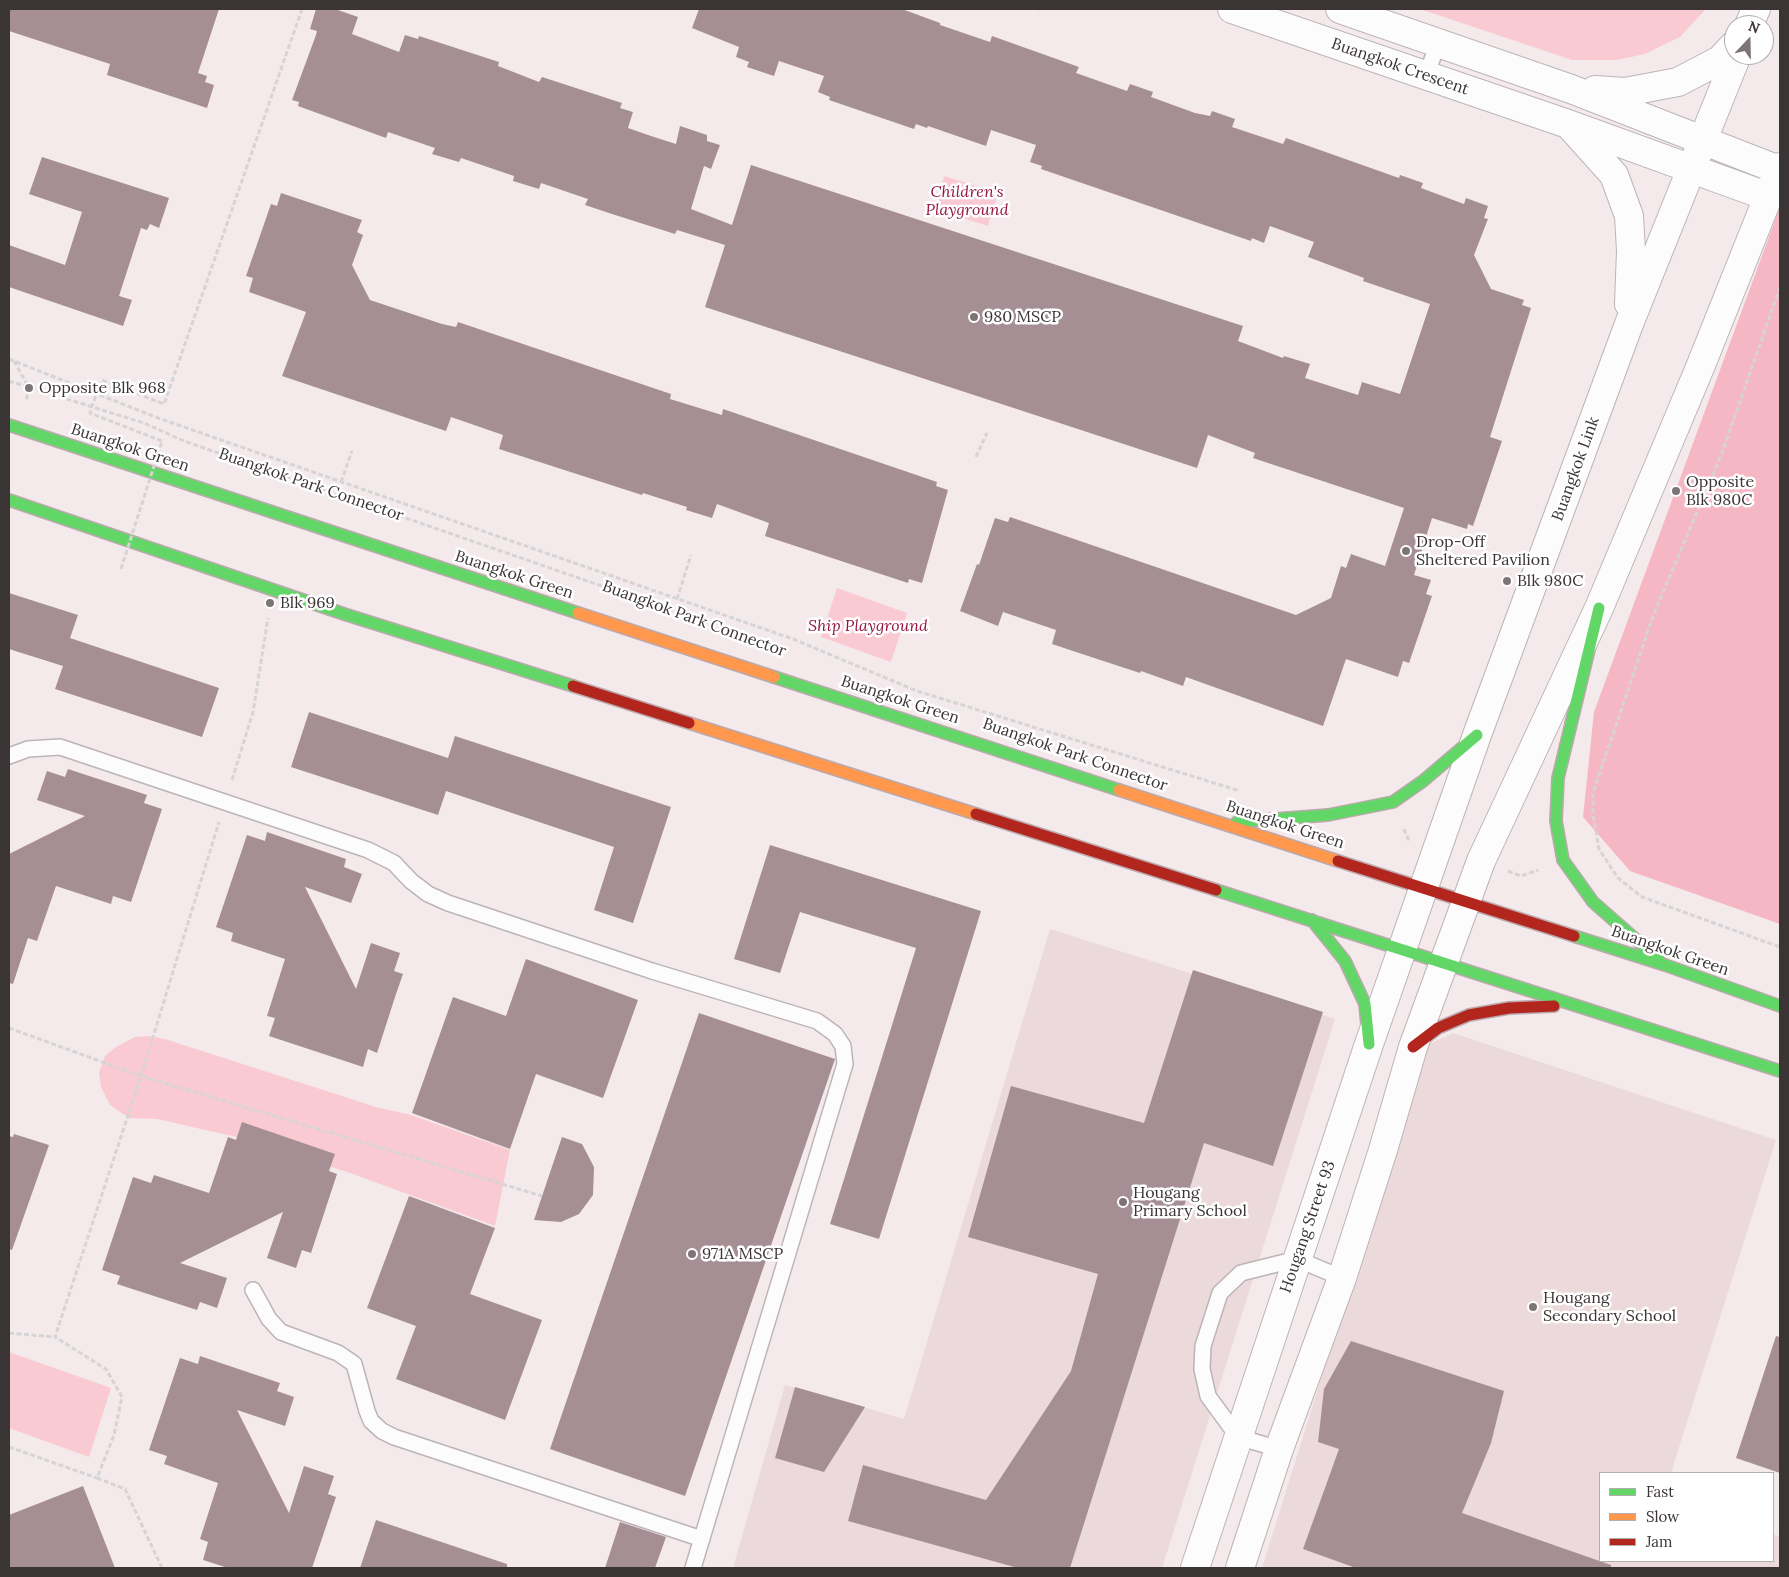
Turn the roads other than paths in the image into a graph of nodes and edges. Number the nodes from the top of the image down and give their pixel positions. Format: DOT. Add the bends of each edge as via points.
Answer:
graph roads {
  1 [pos="1340,9"];
  2 [pos="1246,11"];
  3 [pos="1438,43"];
  4 [pos="1724,56"];
  5 [pos="1733,65"];
  6 [pos="1426,76"];
  7 [pos="1571,88"];
  8 [pos="1568,124"];
  9 [pos="1702,141"];
  10 [pos="1692,168"];
  11 [pos="1780,169"];
  12 [pos="1769,197"];
  13 [pos="1629,324"];
  14 [pos="9,425"];
  15 [pos="9,500"];
  16 [pos="1599,608"];
  17 [pos="1476,735"];
  18 [pos="9,756"];
  19 [pos="1223,822"];
  20 [pos="1424,887"];
  21 [pos="1466,901"];
  22 [pos="1312,920"];
  23 [pos="1402,950"];
  24 [pos="1444,964"];
  25 [pos="1665,965"];
  26 [pos="1570,1005"];
  27 [pos="1780,1006"];
  28 [pos="1369,1044"];
  29 [pos="1413,1048"];
  30 [pos="1780,1071"];
  31 [pos="1297,1259"];
  32 [pos="1342,1278"];
  33 [pos="253,1290"];
  34 [pos="1238,1437"];
  35 [pos="1279,1450"];
  36 [pos="702,1538"];
  37 [pos="693,1568"];
  38 [pos="1196,1568"];
  39 [pos="1240,1568"];
  1 -- 3 [label="street"];
  2 -- 6 [label="street, Buangkok Crescent"];
  3 -- 6 [label="lane"];
  3 -- 7 [label="street"];
  4 -- 7 [label="street" via="1678,82 1625,92"];
  5 -- 9 [label="street, Buangkok Link"];
  6 -- 8 [label="street, Buangkok Crescent"];
  7 -- 9 [label="street"];
  8 -- 10 [label="street, Buangkok Crescent"];
  8 -- 13 [label="street, Buangkok Crescent" via="1614,175 1629,216"];
  9 -- 10 [label="street, Buangkok Link"];
  9 -- 11 [label="street"];
  10 -- 12 [label="street, Buangkok Crescent"];
  10 -- 13 [label="street, Buangkok Link"];
  11 -- 12 [label="street"];
  12 -- 16 [label="street"];
  13 -- 17 [label="street, Buangkok Link"];
  14 -- 19 [label="main road, Buangkok Green" via="1030,762"];
  15 -- 22 [label="main road" via="344,614"];
  16 -- 21 [label="street" via="1481,861"];
  16 -- 25 [label="main road" via="1558,778 1556,821 1563,860 1593,902"];
  17 -- 19 [label="main road" via="1393,802 1328,815"];
  17 -- 20 [label="street, Buangkok Link"];
  18 -- 36 [label="lane" via="28,749 60,747 368,850 394,863 428,894 448,903 652,971 817,1021 834,1034 843,1046 845,1064"];
  19 -- 20 [label="main road, Buangkok Green"];
  20 -- 21 [label="main road, Buangkok Green"];
  20 -- 23 [label="street, Hougang Street 93"];
  21 -- 24 [label="street"];
  21 -- 25 [label="main road, Buangkok Green"];
  22 -- 23 [label="main road"];
  22 -- 28 [label="main road" via="1345,961 1365,1004"];
  23 -- 24 [label="main road"];
  23 -- 28 [label="street, Hougang Street 93"];
  24 -- 26 [label="main road"];
  24 -- 29 [label="street"];
  25 -- 27 [label="main road, Buangkok Green"];
  26 -- 29 [label="main road" via="1509,1008 1468,1015 1438,1028"];
  26 -- 30 [label="main road"];
  28 -- 31 [label="street, Hougang Street 93"];
  29 -- 32 [label="street"];
  31 -- 32 [label="lane"];
  31 -- 34 [label="street, Hougang Street 93"];
  31 -- 34 [label="lane" via="1241,1273 1220,1293 1203,1346 1202,1369 1208,1396"];
  32 -- 35 [label="street"];
  33 -- 36 [label="lane" via="269,1319 281,1332 338,1353 354,1364 371,1422 382,1431"];
  34 -- 35 [label="lane"];
  34 -- 38 [label="street, Hougang Street 93"];
  35 -- 39 [label="street"];
  36 -- 37 [label="lane"];
}
